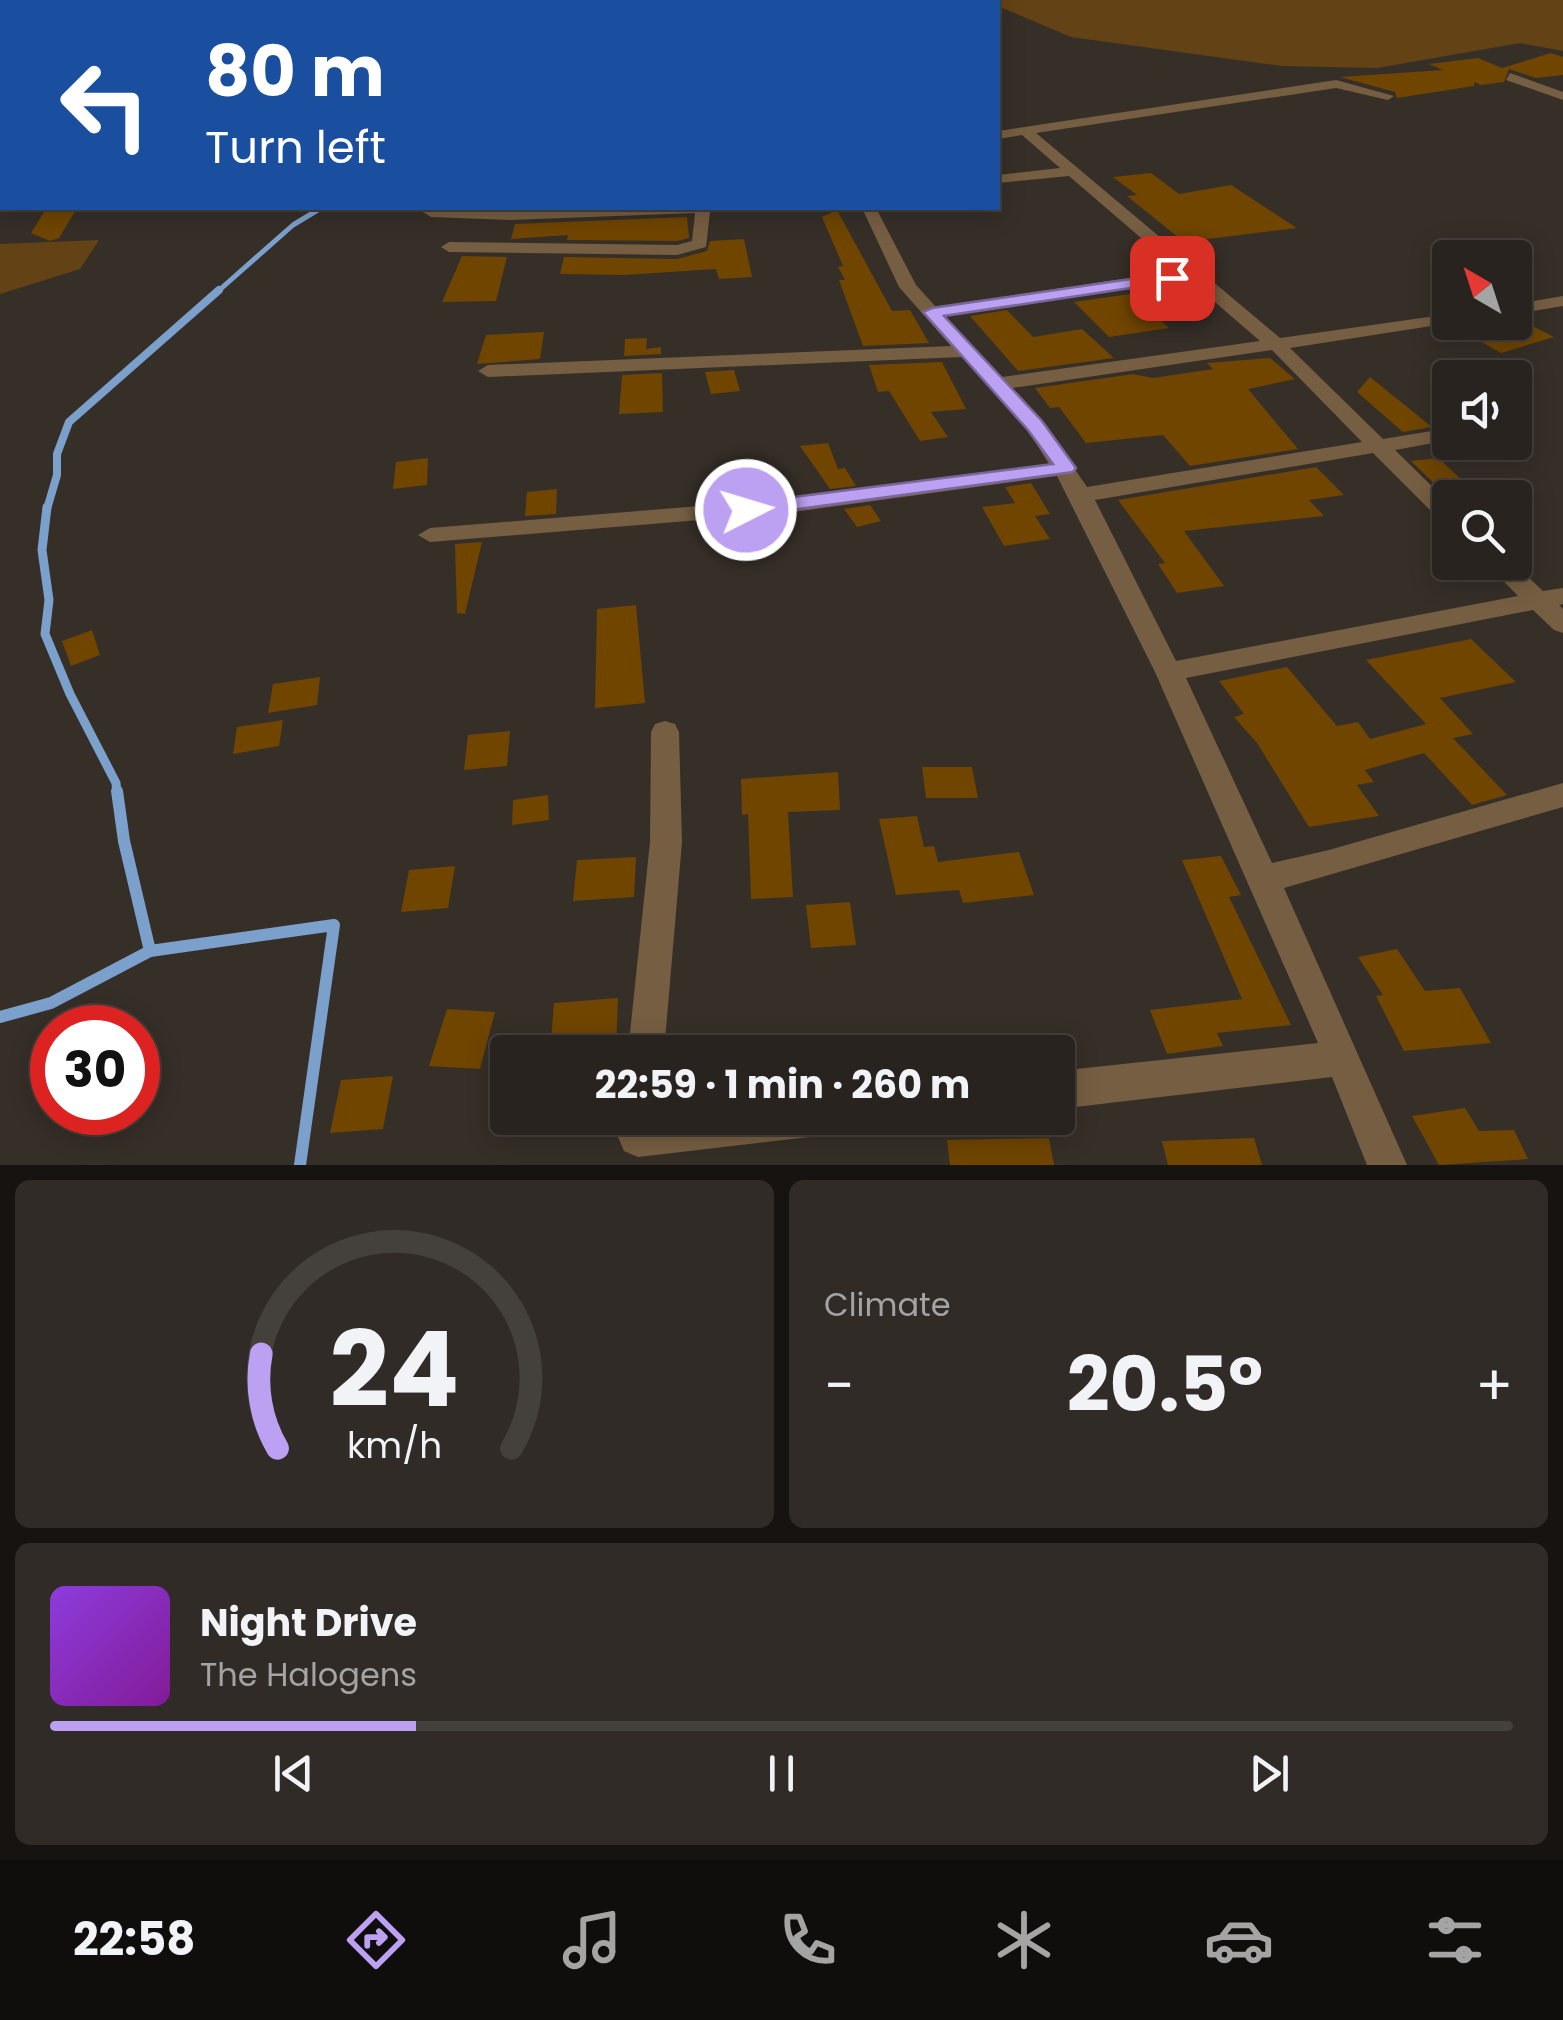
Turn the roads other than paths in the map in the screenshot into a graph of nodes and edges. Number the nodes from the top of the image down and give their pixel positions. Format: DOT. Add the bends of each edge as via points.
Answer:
graph roads {
  1 [pos="1510,77"];
  2 [pos="1388,96"];
  3 [pos="1563,96"];
  4 [pos="1028,133"];
  5 [pos="1000,136"];
  6 [pos="1073,172"];
  7 [pos="1000,179"];
  8 [pos="649,210"];
  9 [pos="705,210"];
  10 [pos="869,210"];
  11 [pos="431,212"];
  12 [pos="448,247"];
  13 [pos="1188,269"];
  14 [pos="1563,302"];
  15 [pos="1532,307"];
  16 [pos="932,312"];
  17 [pos="1432,322"];
  18 [pos="1278,346"];
  19 [pos="968,351"];
  20 [pos="488,372"];
  21 [pos="997,384"];
  22 [pos="1432,437"];
  23 [pos="1374,445"];
  24 [pos="1066,468"];
  25 [pos="1081,495"];
  26 [pos="1432,500"];
  27 [pos="430,535"];
  28 [pos="1524,580"];
  29 [pos="1550,598"];
  30 [pos="1563,624"];
  31 [pos="1169,672"];
  32 [pos="665,732"];
  33 [pos="1563,796"];
  34 [pos="1262,879"];
  35 [pos="648,1035"];
  36 [pos="1342,1058"];
  37 [pos="1075,1088"];
  38 [pos="1387,1165"];
  1 -- 3 [label="street"];
  2 -- 4 [label="street" via="1336,84"];
  4 -- 5 [label="street"];
  4 -- 6 [label="street"];
  6 -- 7 [label="street"];
  6 -- 13 [label="street"];
  8 -- 11 [label="street"];
  9 -- 12 [label="street" via="700,244 677,250"];
  10 -- 16 [label="street" via="908,287"];
  13 -- 16 [label="street" via="1172,278"];
  13 -- 18 [label="street"];
  14 -- 15 [label="street"];
  16 -- 19 [label="street"];
  17 -- 18 [label="street"];
  18 -- 21 [label="street"];
  18 -- 23 [label="street"];
  19 -- 20 [label="street"];
  19 -- 21 [label="street"];
  21 -- 24 [label="street"];
  22 -- 23 [label="street"];
  23 -- 25 [label="street"];
  23 -- 26 [label="street"];
  24 -- 25 [label="street"];
  24 -- 27 [label="street" via="786,506"];
  25 -- 31 [label="street"];
  28 -- 29 [label="street"];
  29 -- 30 [label="street"];
  29 -- 31 [label="street"];
  31 -- 34 [label="street"];
  32 -- 35 [label="street" via="666,842"];
  33 -- 34 [label="street"];
  34 -- 36 [label="street"];
  36 -- 37 [label="street"];
  36 -- 38 [label="street"];
}
